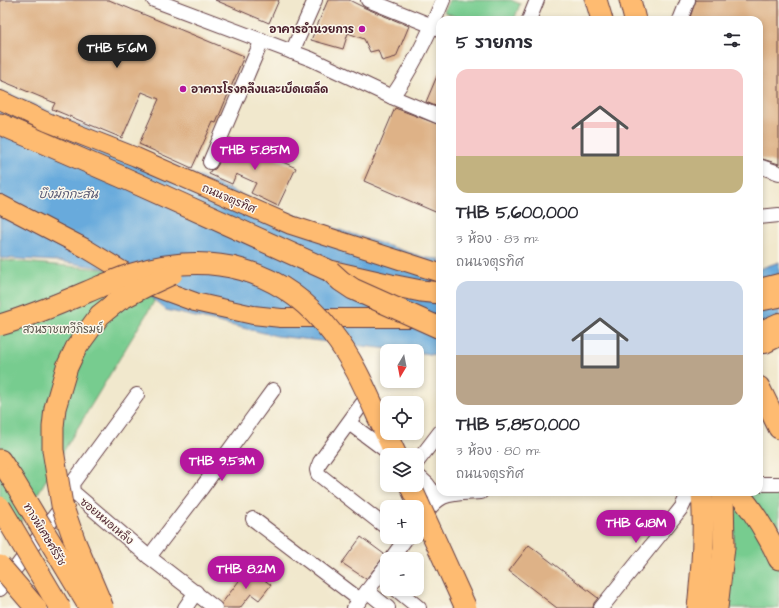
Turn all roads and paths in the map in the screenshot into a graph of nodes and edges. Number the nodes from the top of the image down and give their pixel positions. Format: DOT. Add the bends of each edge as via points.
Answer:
graph roads {
  1 [pos="154,0"];
  2 [pos="315,0"];
  3 [pos="368,0"];
  4 [pos="443,0"];
  5 [pos="537,0"];
  6 [pos="596,0"];
  7 [pos="630,0"];
  8 [pos="688,0"];
  9 [pos="439,16"];
  10 [pos="530,16"];
  11 [pos="601,16"];
  12 [pos="634,16"];
  13 [pos="682,16"];
  14 [pos="436,28"];
  15 [pos="262,40"];
  16 [pos="292,52"];
  17 [pos="392,98"];
  18 [pos="0,100"];
  19 [pos="436,115"];
  20 [pos="47,122"];
  21 [pos="0,124"];
  22 [pos="210,162"];
  23 [pos="763,167"];
  24 [pos="779,173"];
  25 [pos="0,203"];
  26 [pos="779,215"];
  27 [pos="763,217"];
  28 [pos="195,264"];
  29 [pos="330,271"];
  30 [pos="436,273"];
  31 [pos="779,283"];
  32 [pos="763,287"];
  33 [pos="436,293"];
  34 [pos="779,298"];
  35 [pos="763,301"];
  36 [pos="436,320"];
  37 [pos="779,322"];
  38 [pos="0,326"];
  39 [pos="436,326"];
  40 [pos="764,341"];
  41 [pos="273,390"];
  42 [pos="137,395"];
  43 [pos="763,395"];
  44 [pos="362,404"];
  45 [pos="349,423"];
  46 [pos="779,428"];
  47 [pos="436,437"];
  48 [pos="383,448"];
  49 [pos="393,448"];
  50 [pos="424,453"];
  51 [pos="0,460"];
  52 [pos="424,481"];
  53 [pos="763,484"];
  54 [pos="779,484"];
  55 [pos="73,492"];
  56 [pos="413,492"];
  57 [pos="443,496"];
  58 [pos="687,496"];
  59 [pos="699,496"];
  60 [pos="702,496"];
  61 [pos="723,496"];
  62 [pos="726,496"];
  63 [pos="740,496"];
  64 [pos="438,499"];
  65 [pos="0,507"];
  66 [pos="424,514"];
  67 [pos="253,519"];
  68 [pos="380,523"];
  69 [pos="149,557"];
  70 [pos="0,558"];
  71 [pos="779,559"];
  72 [pos="5,576"];
  73 [pos="380,579"];
  74 [pos="196,592"];
  75 [pos="404,596"];
  76 [pos="360,600"];
  77 [pos="26,608"];
  78 [pos="36,608"];
  79 [pos="43,608"];
  80 [pos="60,608"];
  81 [pos="90,608"];
  82 [pos="102,608"];
  83 [pos="185,608"];
  84 [pos="215,608"];
  85 [pos="388,608"];
  86 [pos="419,608"];
  87 [pos="466,608"];
  88 [pos="602,608"];
  89 [pos="692,608"];
  90 [pos="698,608"];
  91 [pos="719,608"];
  1 -- 15 [label="street"];
  2 -- 16 [label="street"];
  3 -- 14 [label="street"];
  4 -- 9 [label="street"];
  5 -- 10 [label="street"];
  6 -- 11 [label="highway"];
  7 -- 12 [label="highway"];
  8 -- 13 [label="street"];
  14 -- 17 [label="street"];
  15 -- 16 [label="street"];
  15 -- 22 [label="street"];
  16 -- 17 [label="street"];
  17 -- 19 [label="street"];
  18 -- 20 [label="main road, ถนนจตุรทิศ"];
  20 -- 21 [label="main road" via="24,120"];
  20 -- 30 [label="main road, ถนนจตุรทิศ" via="136,157 291,225"];
  21 -- 29 [label="highway"];
  23 -- 24 [label="street"];
  25 -- 36 [label="main road, bridge" via="154,287 195,302 253,315 281,318"];
  26 -- 27 [label="street"];
  28 -- 38 [label="highway, bridge" via="163,266 131,274"];
  28 -- 49 [label="highway, bridge" via="217,264 269,279 314,311 348,355"];
  28 -- 82 [label="highway, bridge" via="119,300 100,315 76,348 55,408 53,450 62,505"];
  29 -- 33 [label="highway"];
  29 -- 39 [label="highway, bridge" via="353,288"];
  31 -- 32 [label="main road"];
  34 -- 35 [label="main road"];
  37 -- 40 [label="main road"];
  41 -- 69 [label="street"];
  42 -- 55 [label="street, ซอยหมอเหล็ง" via="74,481"];
  43 -- 46 [label="highway"];
  44 -- 45 [label="street"];
  45 -- 48 [label="street"];
  45 -- 68 [label="street" via="320,462 318,474"];
  47 -- 50 [label="street"];
  51 -- 81 [label="highway, ทางพิเศษศรีรัช, bridge"];
  52 -- 64 [label="street"];
  53 -- 54 [label="street"];
  55 -- 69 [label="street, ซอยหมอเหล็ง"];
  55 -- 72 [label="street" via="69,493"];
  56 -- 87 [label="highway, bridge"];
  57 -- 64 [label="street"];
  58 -- 88 [label="street" via="671,522"];
  59 -- 89 [label="street" via="698,563"];
  60 -- 90 [label="highway" via="703,565"];
  61 -- 91 [label="highway" via="724,547"];
  62 -- 91 [label="street" via="728,532 725,580"];
  63 -- 71 [label="highway" via="761,524"];
  64 -- 66 [label="street"];
  65 -- 80 [label="highway, bridge"];
  67 -- 76 [label="street"];
  69 -- 74 [label="street, ซอยหมอเหล็ง"];
  70 -- 72 [label="street"];
  72 -- 77 [label="street"];
  72 -- 78 [label="highway, bridge"];
  72 -- 79 [label="street"];
  73 -- 76 [label="street"];
  74 -- 83 [label="street"];
  74 -- 84 [label="street, ซอยหมอเหล็ง"];
  75 -- 86 [label="street"];
  76 -- 85 [label="street"];
}
